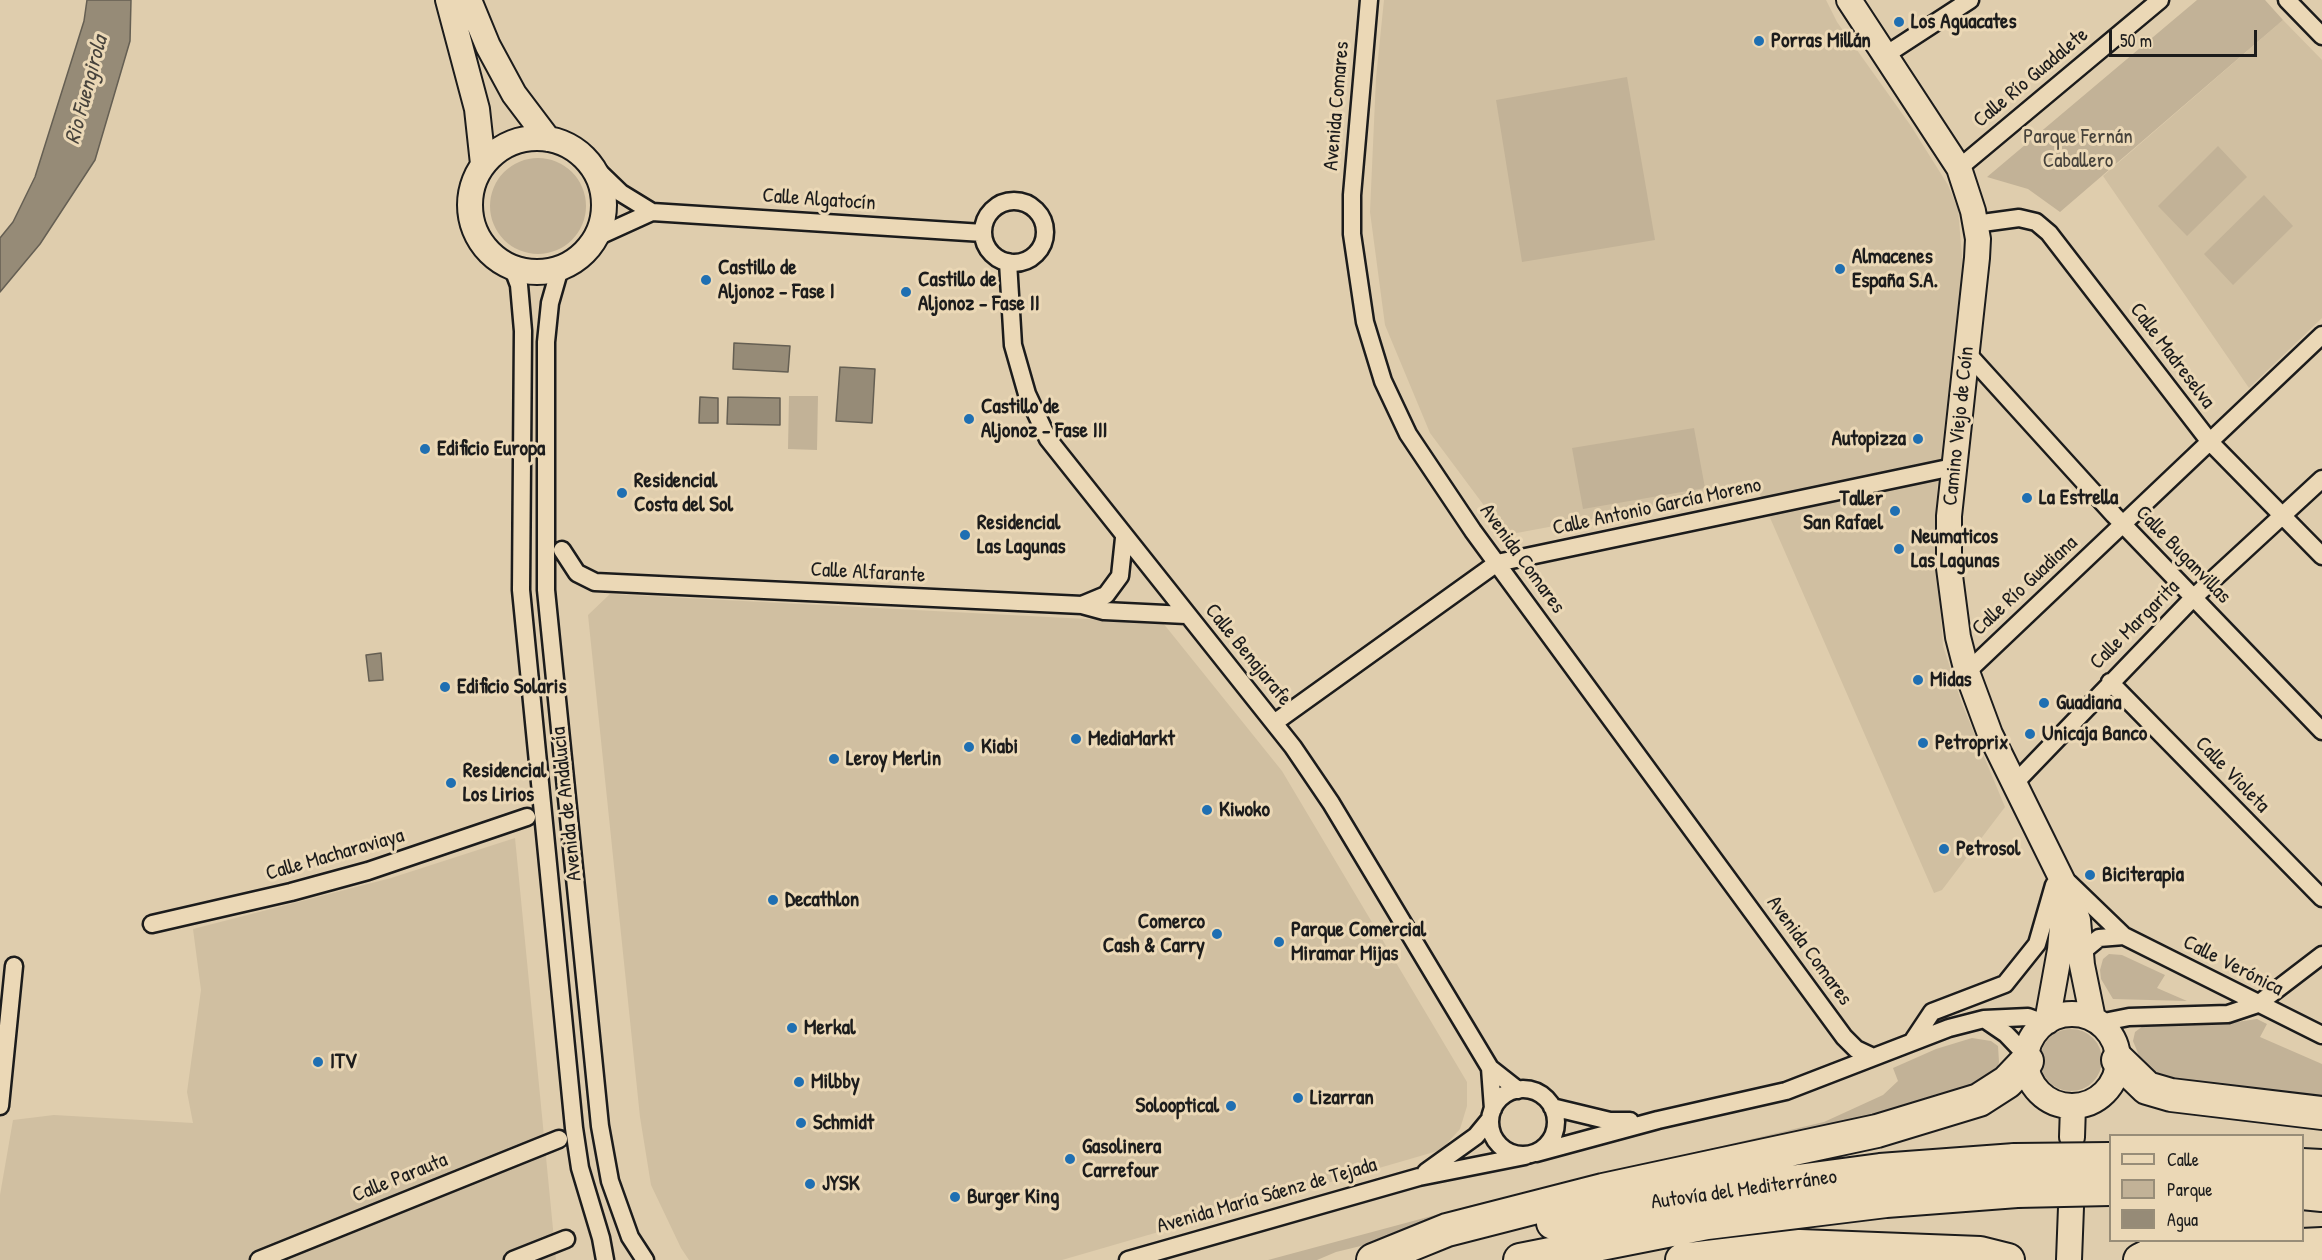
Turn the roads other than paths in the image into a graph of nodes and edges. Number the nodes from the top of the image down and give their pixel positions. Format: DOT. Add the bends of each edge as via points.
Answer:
graph roads {
  1 [pos="448,0"];
  2 [pos="469,0"];
  3 [pos="1369,0"];
  4 [pos="1849,0"];
  5 [pos="1970,0"];
  6 [pos="2160,0"];
  7 [pos="2298,4"];
  8 [pos="2322,36"];
  9 [pos="1884,56"];
  10 [pos="548,139"];
  11 [pos="483,164"];
  12 [pos="593,166"];
  13 [pos="1959,168"];
  14 [pos="652,212"];
  15 [pos="1975,224"];
  16 [pos="983,233"];
  17 [pos="597,237"];
  18 [pos="1008,262"];
  19 [pos="560,268"];
  20 [pos="513,269"];
  21 [pos="2322,335"];
  22 [pos="1967,353"];
  23 [pos="2210,442"];
  24 [pos="1953,467"];
  25 [pos="2322,479"];
  26 [pos="2282,515"];
  27 [pos="2123,524"];
  28 [pos="1124,538"];
  29 [pos="562,550"];
  30 [pos="2322,556"];
  31 [pos="1497,564"];
  32 [pos="2193,598"];
  33 [pos="1082,605"];
  34 [pos="1186,615"];
  35 [pos="1967,672"];
  36 [pos="2110,682"];
  37 [pos="1274,723"];
  38 [pos="2322,731"];
  39 [pos="2013,784"];
  40 [pos="527,817"];
  41 [pos="2055,873"];
  42 [pos="2322,898"];
  43 [pos="152,924"];
  44 [pos="2124,936"];
  45 [pos="2082,952"];
  46 [pos="2322,955"];
  47 [pos="15,966"];
  48 [pos="2258,1004"];
  49 [pos="1984,1019"];
  50 [pos="2096,1021"];
  51 [pos="2046,1022"];
  52 [pos="2322,1035"];
  53 [pos="1912,1042"];
  54 [pos="1873,1057"];
  55 [pos="2027,1059"];
  56 [pos="2118,1060"];
  57 [pos="1490,1068"];
  58 [pos="1518,1090"];
  59 [pos="0,1106"];
  60 [pos="2073,1106"];
  61 [pos="1552,1107"];
  62 [pos="2322,1113"];
  63 [pos="1491,1114"];
  64 [pos="1658,1120"];
  65 [pos="2072,1137"];
  66 [pos="559,1139"];
  67 [pos="1530,1154"];
  68 [pos="2109,1159"];
  69 [pos="2304,1165"];
  70 [pos="2322,1166"];
  71 [pos="1419,1177"];
  72 [pos="2109,1189"];
  73 [pos="2304,1193"];
  74 [pos="2322,1195"];
  75 [pos="2070,1207"];
  76 [pos="566,1239"];
  77 [pos="2322,1244"];
  78 [pos="259,1260"];
  79 [pos="513,1260"];
  80 [pos="605,1260"];
  81 [pos="645,1260"];
  82 [pos="1128,1260"];
  83 [pos="1373,1260"];
  84 [pos="1383,1260"];
  85 [pos="1520,1260"];
  86 [pos="1682,1260"];
  87 [pos="2008,1260"];
  88 [pos="2069,1260"];
  89 [pos="2140,1260"];
  1 -- 11 [label="street" via="477,109"];
  2 -- 10 [label="street" via="514,94"];
  3 -- 31 [label="street, Avenida Comares" via="1351,223 1365,322 1383,381 1408,434"];
  4 -- 9 [label="street, Camino Viejo de Coín"];
  5 -- 9 [label="street"];
  6 -- 13 [label="street, Calle Río Guadalete"];
  7 -- 8 [label="street"];
  9 -- 13 [label="street, Camino Viejo de Coín"];
  10 -- 11 [label="street" via="519,140 500,148"];
  10 -- 12 [label="street" via="578,151"];
  11 -- 20 [label="street" via="473,185 470,208 474,231 486,250"];
  12 -- 14 [label="street" via="621,194"];
  12 -- 17 [label="street" via="602,185 605,206"];
  13 -- 15 [label="street, Camino Viejo de Coín"];
  14 -- 16 [label="street, Calle Algatocín"];
  14 -- 17 [label="street"];
  15 -- 22 [label="street, Camino Viejo de Coín" via="1977,249"];
  15 -- 23 [label="street, Calle Madreselva" via="2019,218 2036,222 2049,233"];
  16 -- 18 [label="street" via="991,253"];
  16 -- 18 [label="street" via="989,213 997,206 1018,201 1037,210 1045,228 1041,247 1027,260"];
  17 -- 19 [label="street" via="572,264"];
  18 -- 28 [label="street, Calle Benajarafe" via="1013,345 1027,394 1048,439"];
  19 -- 20 [label="street" via="550,272"];
  19 -- 81 [label="street, Avenida de Andalucía" via="550,303 546,342 546,590 600,1126 610,1181 630,1237"];
  20 -- 80 [label="street, Avenida de Andalucía" via="519,285 523,331 522,601 574,1128 580,1168"];
  21 -- 23 [label="street, Calle Río Guadiana"];
  22 -- 24 [label="street, Camino Viejo de Coín"];
  22 -- 27 [label="street, Calle Buganvillas"];
  23 -- 26 [label="street, Calle Madreselva"];
  23 -- 27 [label="street, Calle Río Guadiana"];
  24 -- 31 [label="street, Calle Antonio García Moreno"];
  24 -- 35 [label="street, Camino Viejo de Coín" via="1949,568"];
  25 -- 26 [label="street, Calle Margarita"];
  26 -- 30 [label="street, Calle Madreselva"];
  26 -- 32 [label="street, Calle Margarita"];
  27 -- 32 [label="street, Calle Buganvillas"];
  27 -- 35 [label="street, Calle Río Guadiana"];
  28 -- 33 [label="street" via="1120,576 1106,595"];
  28 -- 34 [label="street, Calle Benajarafe"];
  29 -- 33 [label="street, Calle Alfarante" via="577,573 605,583"];
  31 -- 37 [label="street, Calle Antonio García Moreno"];
  31 -- 54 [label="street, Avenida Comares" via="1844,1037 1856,1049"];
  32 -- 36 [label="street, Calle Margarita"];
  32 -- 38 [label="street, Calle Buganvillas"];
  33 -- 34 [label="street, Calle Alfarante" via="1104,611"];
  34 -- 37 [label="street, Calle Benajarafe"];
  35 -- 39 [label="street, Camino Viejo de Coín"];
  36 -- 39 [label="street, Calle Margarita"];
  36 -- 42 [label="street, Calle Violeta"];
  37 -- 57 [label="street, Calle Benajarafe" via="1331,803"];
  39 -- 41 [label="street, Camino Viejo de Coín"];
  40 -- 43 [label="street, Calle Macharaviaya" via="368,871"];
  41 -- 44 [label="street, Calle Verónica"];
  41 -- 45 [label="street, Camino Viejo de Coín" via="2070,896"];
  41 -- 51 [label="street, Camino Viejo de Coín" via="2062,926"];
  41 -- 53 [label="street" via="2037,944 2006,984 1932,1012"];
  44 -- 45 [label="street" via="2099,938"];
  44 -- 48 [label="street, Calle Verónica"];
  45 -- 50 [label="street, Camino Viejo de Coín"];
  46 -- 48 [label="street"];
  47 -- 59 [label="street"];
  48 -- 50 [label="street" via="2228,1014"];
  48 -- 52 [label="street, Calle Verónica"];
  49 -- 51 [label="street, Avenida María Sáenz de Tejada" via="2028,1017"];
  49 -- 53 [label="street, Avenida María Sáenz de Tejada"];
  49 -- 55 [label="street" via="2006,1034"];
  50 -- 51 [label="street" via="2065,1014"];
  50 -- 56 [label="street" via="2109,1033"];
  51 -- 55 [label="street" via="2030,1044"];
  53 -- 54 [label="street, Avenida María Sáenz de Tejada"];
  54 -- 64 [label="street, Avenida María Sáenz de Tejada" via="1786,1090"];
  55 -- 60 [label="street" via="2029,1075 2041,1093 2059,1104"];
  55 -- 83 [label="highway" via="2007,1082 1979,1100 1877,1131 1603,1190 1447,1230"];
  56 -- 60 [label="street" via="2110,1087 2087,1104"];
  56 -- 62 [label="highway" via="2147,1088 2171,1095"];
  57 -- 58 [label="street, Calle Benajarafe"];
  57 -- 63 [label="street, Calle Benajarafe"];
  58 -- 61 [label="street" via="1538,1093"];
  58 -- 63 [label="street" via="1499,1099"];
  60 -- 65 [label="street"];
  61 -- 64 [label="street, Avenida María Sáenz de Tejada" via="1610,1121"];
  61 -- 67 [label="street" via="1556,1127 1552,1138"];
  63 -- 67 [label="street" via="1495,1141 1513,1154"];
  63 -- 71 [label="street, Avenida María Sáenz de Tejada" via="1476,1136"];
  64 -- 67 [label="street, Avenida María Sáenz de Tejada"];
  66 -- 78 [label="street, Calle Parauta"];
  67 -- 71 [label="street, Avenida María Sáenz de Tejada"];
  68 -- 84 [label="highway, Autovía del Mediterráneo, bridge" via="2015,1160 1880,1170 1686,1196"];
  69 -- 70 [label="highway"];
  71 -- 82 [label="street, Avenida María Sáenz de Tejada"];
  72 -- 85 [label="highway, Autovía del Mediterráneo, bridge" via="1886,1201 1707,1223"];
  73 -- 74 [label="highway"];
  75 -- 88 [label="street"];
  76 -- 79 [label="street"];
  77 -- 89 [label="highway" via="2156,1252"];
  86 -- 87 [label="highway" via="1800,1246 1968,1252"];
}
